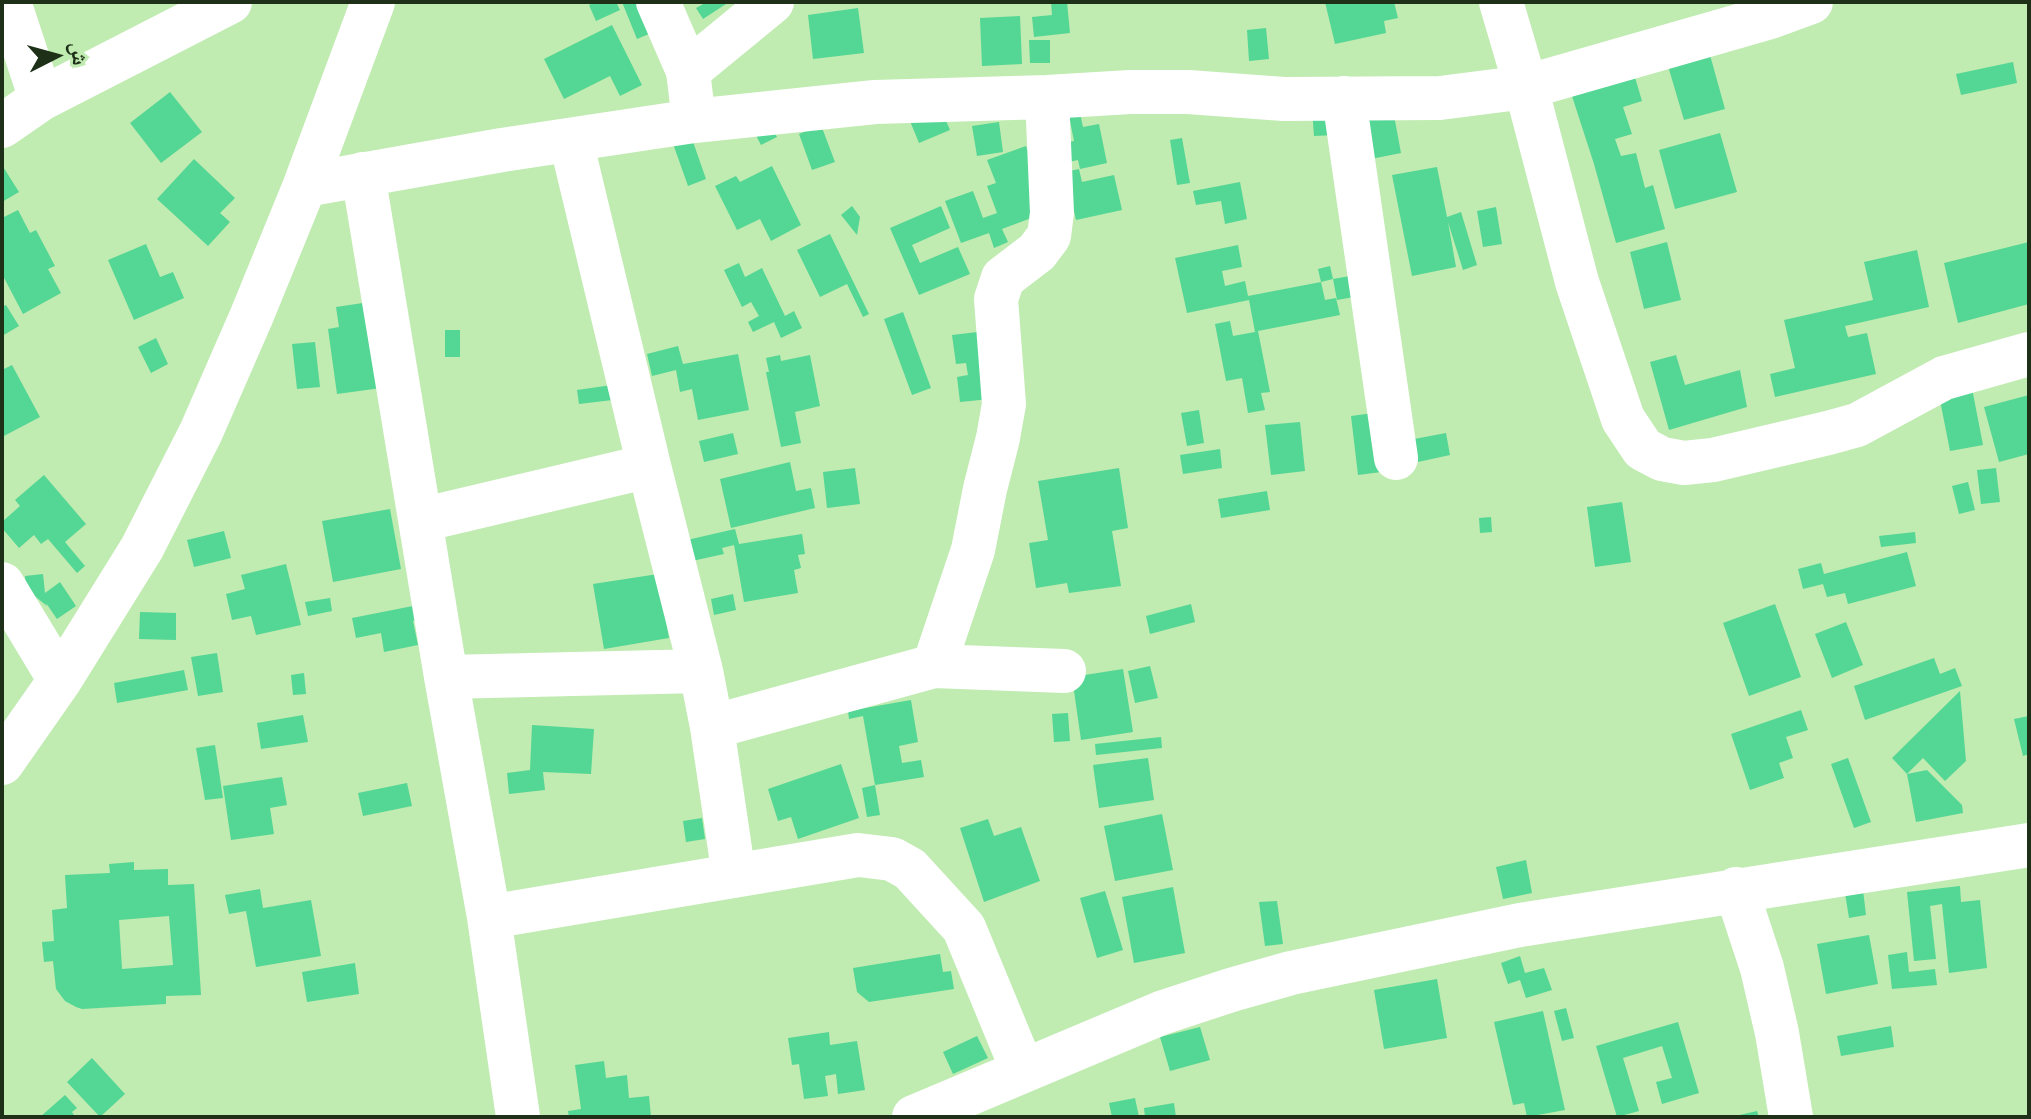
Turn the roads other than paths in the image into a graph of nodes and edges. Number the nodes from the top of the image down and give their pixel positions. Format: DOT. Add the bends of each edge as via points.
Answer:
graph roads {
  1 [pos="9,2"];
  2 [pos="230,2"];
  3 [pos="373,2"];
  4 [pos="658,2"];
  5 [pos="772,2"];
  6 [pos="1501,2"];
  7 [pos="1811,2"];
  8 [pos="688,71"];
  9 [pos="1526,87"];
  10 [pos="1047,97"];
  11 [pos="1344,98"];
  12 [pos="41,99"];
  13 [pos="694,121"];
  14 [pos="2,126"];
  15 [pos="571,141"];
  16 [pos="363,174"];
  17 [pos="305,185"];
  18 [pos="2029,354"];
  19 [pos="1396,458"];
  20 [pos="649,466"];
  21 [pos="421,520"];
  22 [pos="2,584"];
  23 [pos="934,666"];
  24 [pos="701,671"];
  25 [pos="1064,671"];
  26 [pos="446,677"];
  27 [pos="60,680"];
  28 [pos="712,727"];
  29 [pos="2,763"];
  30 [pos="2028,854"];
  31 [pos="734,876"];
  32 [pos="1736,889"];
  33 [pos="489,917"];
  34 [pos="1023,1071"];
  35 [pos="518,1117"];
  36 [pos="914,1117"];
  37 [pos="1791,1117"];
  1 -- 12 [label="street"];
  2 -- 12 [label="street"];
  3 -- 17 [label="street"];
  4 -- 8 [label="street"];
  5 -- 8 [label="street"];
  6 -- 9 [label="street"];
  7 -- 9 [label="street"];
  8 -- 13 [label="street"];
  9 -- 11 [label="street" via="1440,98"];
  9 -- 18 [label="street" via="1577,282 1623,419 1643,449 1684,463 1828,433 1857,425 1944,378"];
  10 -- 11 [label="street" via="1188,92"];
  10 -- 13 [label="street" via="875,102"];
  10 -- 23 [label="street" via="1049,236 1003,278 996,299 1004,404 973,550"];
  11 -- 19 [label="street"];
  12 -- 14 [label="street"];
  13 -- 15 [label="street"];
  15 -- 16 [label="street"];
  15 -- 20 [label="street"];
  16 -- 17 [label="street"];
  16 -- 21 [label="street"];
  17 -- 27 [label="street" via="201,432 142,548"];
  20 -- 21 [label="street"];
  20 -- 24 [label="street"];
  21 -- 26 [label="street"];
  22 -- 27 [label="street"];
  23 -- 25 [label="street"];
  23 -- 28 [label="street"];
  24 -- 26 [label="street"];
  24 -- 28 [label="street"];
  26 -- 33 [label="street"];
  27 -- 29 [label="street"];
  28 -- 31 [label="street"];
  30 -- 32 [label="street"];
  31 -- 33 [label="street"];
  31 -- 34 [label="street" via="858,855 892,859 910,869 964,928"];
  32 -- 34 [label="street" via="1520,925 1291,973 1161,1013"];
  32 -- 37 [label="street" via="1765,981"];
  33 -- 35 [label="street"];
  34 -- 36 [label="street"];
}
